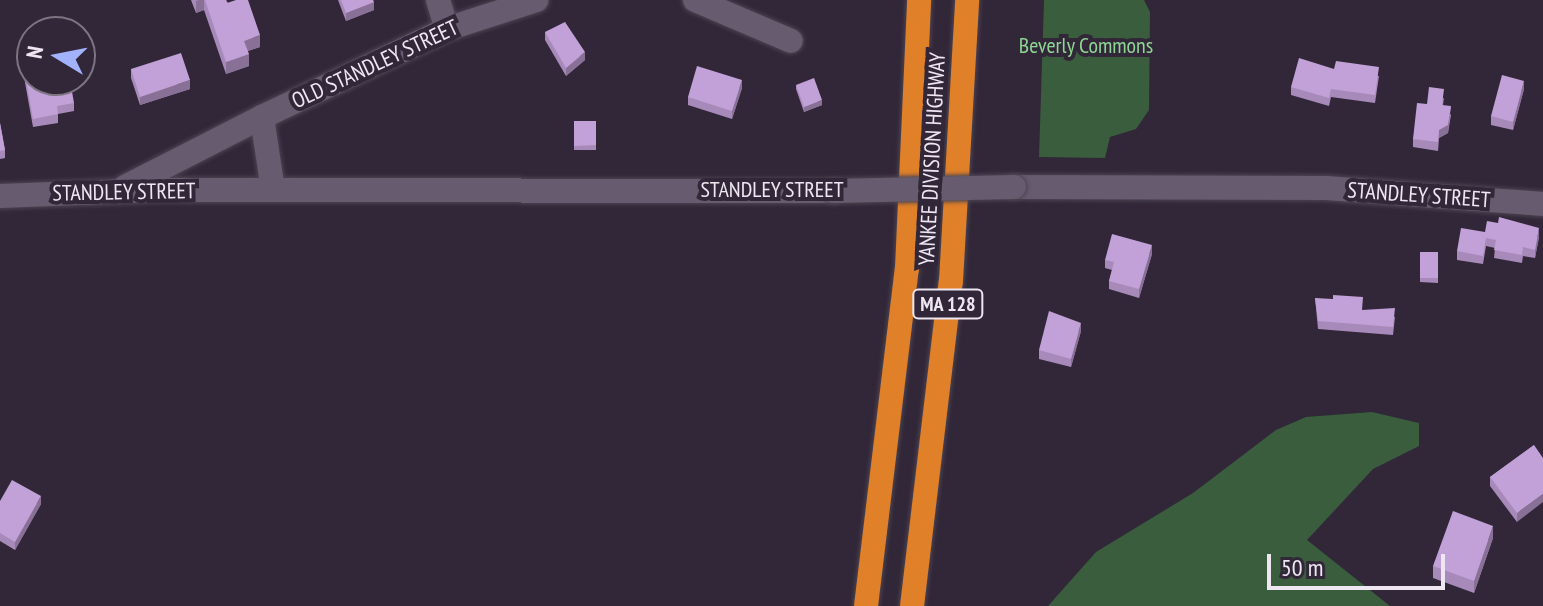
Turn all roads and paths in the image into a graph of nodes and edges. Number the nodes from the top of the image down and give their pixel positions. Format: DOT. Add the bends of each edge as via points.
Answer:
graph roads {
  1 [pos="438,0"];
  2 [pos="536,0"];
  3 [pos="695,0"];
  4 [pos="919,0"];
  5 [pos="967,0"];
  6 [pos="447,29"];
  7 [pos="791,41"];
  8 [pos="262,117"];
  9 [pos="119,190"];
  10 [pos="273,190"];
  11 [pos="0,196"];
  12 [pos="1543,204"];
  13 [pos="866,606"];
  14 [pos="912,606"];
  1 -- 6 [label="street"];
  2 -- 6 [label="street, OLD STANDLEY STREET"];
  3 -- 7 [label="street"];
  4 -- 13 [label="highway, YANKEE DIVISION HIGHWAY / MA 128" via="907,268"];
  5 -- 14 [label="highway, YANKEE DIVISION HIGHWAY / MA 128" via="951,281"];
  6 -- 8 [label="street, OLD STANDLEY STREET"];
  8 -- 9 [label="street, OLD STANDLEY STREET"];
  8 -- 10 [label="street"];
  9 -- 10 [label="street, STANDLEY STREET"];
  9 -- 11 [label="street, STANDLEY STREET"];
  10 -- 12 [label="street, STANDLEY STREET, bridge" via="1311,187"];
}
